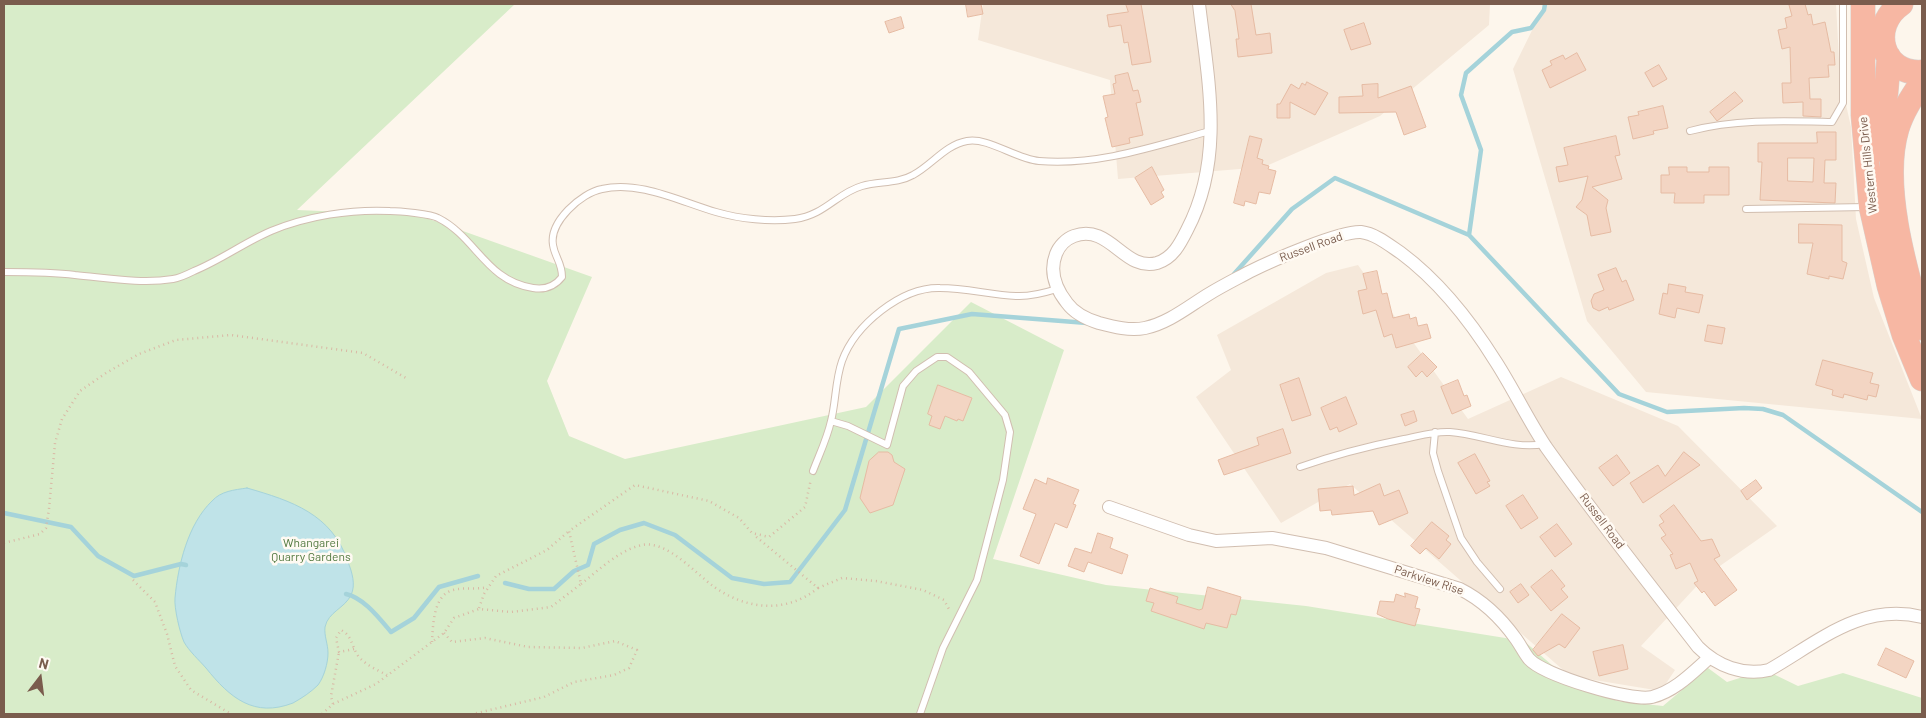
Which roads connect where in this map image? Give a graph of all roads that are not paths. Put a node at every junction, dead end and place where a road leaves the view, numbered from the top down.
1 (1199, 4) edge
2 (1843, 4) edge
3 (1863, 4) edge
4 (1901, 4) edge
5 (1882, 13) edge
6 (1889, 57) junction
7 (1922, 72) edge
8 (1922, 82) edge
9 (1211, 131) junction
10 (1690, 132) dead end
11 (1869, 184) junction
12 (1871, 207) junction
13 (1746, 209) dead end
14 (4, 272) edge
15 (1057, 289) junction
16 (1922, 328) edge
17 (1922, 379) edge
18 (831, 421) junction
19 (1435, 432) junction
20 (1544, 444) junction
21 (1300, 467) dead end
22 (812, 471) road end
23 (1109, 507) dead end
24 (1500, 589) dead end
25 (1922, 617) edge
26 (1709, 658) junction
27 (920, 714) edge

1 - 9 street
2 - 10 lane
3 - 11 highway, Western Hills Drive
4 - 5 highway
5 - 6 highway
6 - 7 highway
6 - 11 highway
8 - 16 highway, Western Hills Drive
9 - 14 lane
9 - 15 street
11 - 12 highway, Western Hills Drive
12 - 13 lane
12 - 17 highway, Western Hills Drive
15 - 18 lane
15 - 20 street, Russell Road
18 - 22 lane
18 - 27 lane
19 - 20 lane
19 - 21 lane
19 - 24 lane
20 - 26 street, Russell Road
23 - 26 street, Parkview Rise
25 - 26 street, Russell Road

